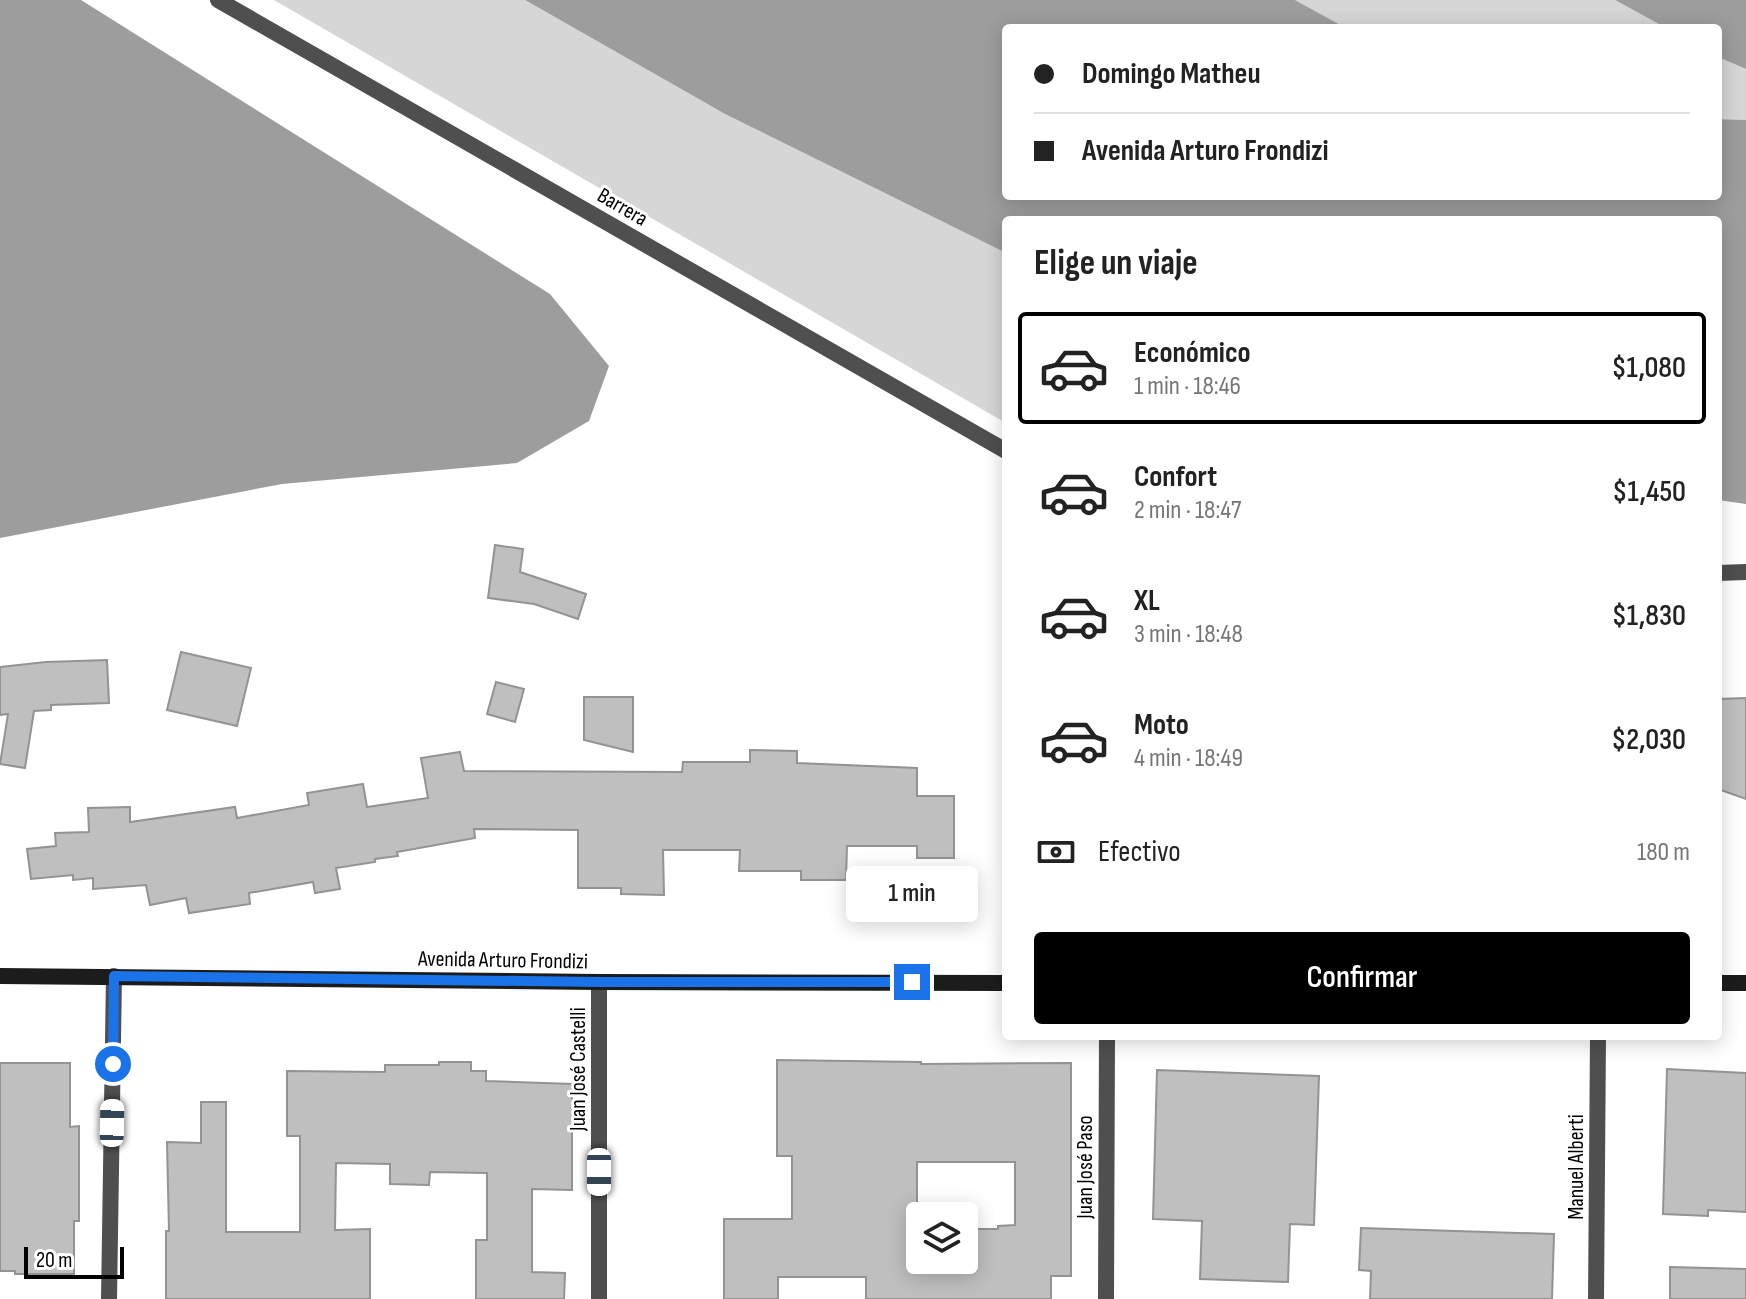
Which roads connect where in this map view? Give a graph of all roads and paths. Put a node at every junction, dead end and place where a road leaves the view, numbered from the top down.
1 (218, 0) edge
2 (1002, 449) edge
3 (1746, 572) edge
4 (1722, 573) edge
5 (0, 976) edge
6 (114, 976) junction
7 (599, 982) junction
8 (1002, 983) edge
9 (1722, 983) edge
10 (1746, 983) edge
11 (1107, 1040) edge
12 (1598, 1040) edge
13 (109, 1299) edge
14 (599, 1299) edge
15 (1106, 1299) edge
16 (1596, 1299) edge

1 - 2 street, Barrera
3 - 4 street
5 - 6 main road, Avenida Arturo Frondizi
6 - 7 main road, Avenida Arturo Frondizi
6 - 13 street
7 - 8 main road, Avenida Arturo Frondizi
7 - 14 street, Juan José Castelli
9 - 10 main road
11 - 15 street, Juan José Paso
12 - 16 street, Manuel Alberti

